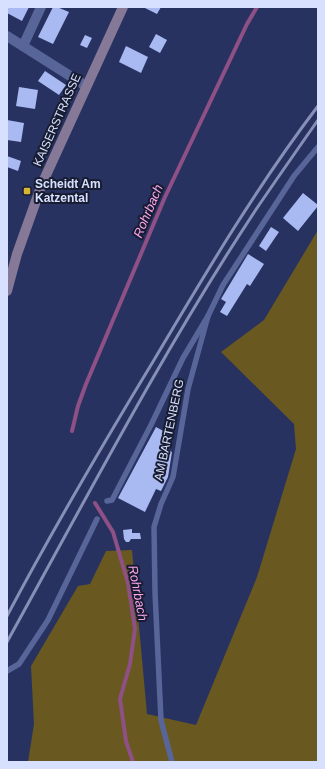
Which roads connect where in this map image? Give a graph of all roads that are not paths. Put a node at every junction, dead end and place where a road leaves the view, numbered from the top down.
1 (41, 7) edge
2 (123, 7) edge
3 (7, 36) edge
4 (23, 46) junction
5 (86, 86) junction
6 (318, 147) edge
7 (7, 291) edge
8 (208, 316) junction
9 (107, 501) dead end
10 (97, 519) dead end
11 (7, 671) edge
12 (172, 762) edge

1 - 4 street
2 - 5 main road, KAISERSTRASSE
3 - 4 street
4 - 5 street
5 - 7 main road, KAISERSTRASSE
6 - 8 lane, AM BARTENBERG
8 - 9 lane, AM BARTENBERG
8 - 12 lane, AM BARTENBERG
10 - 11 lane

